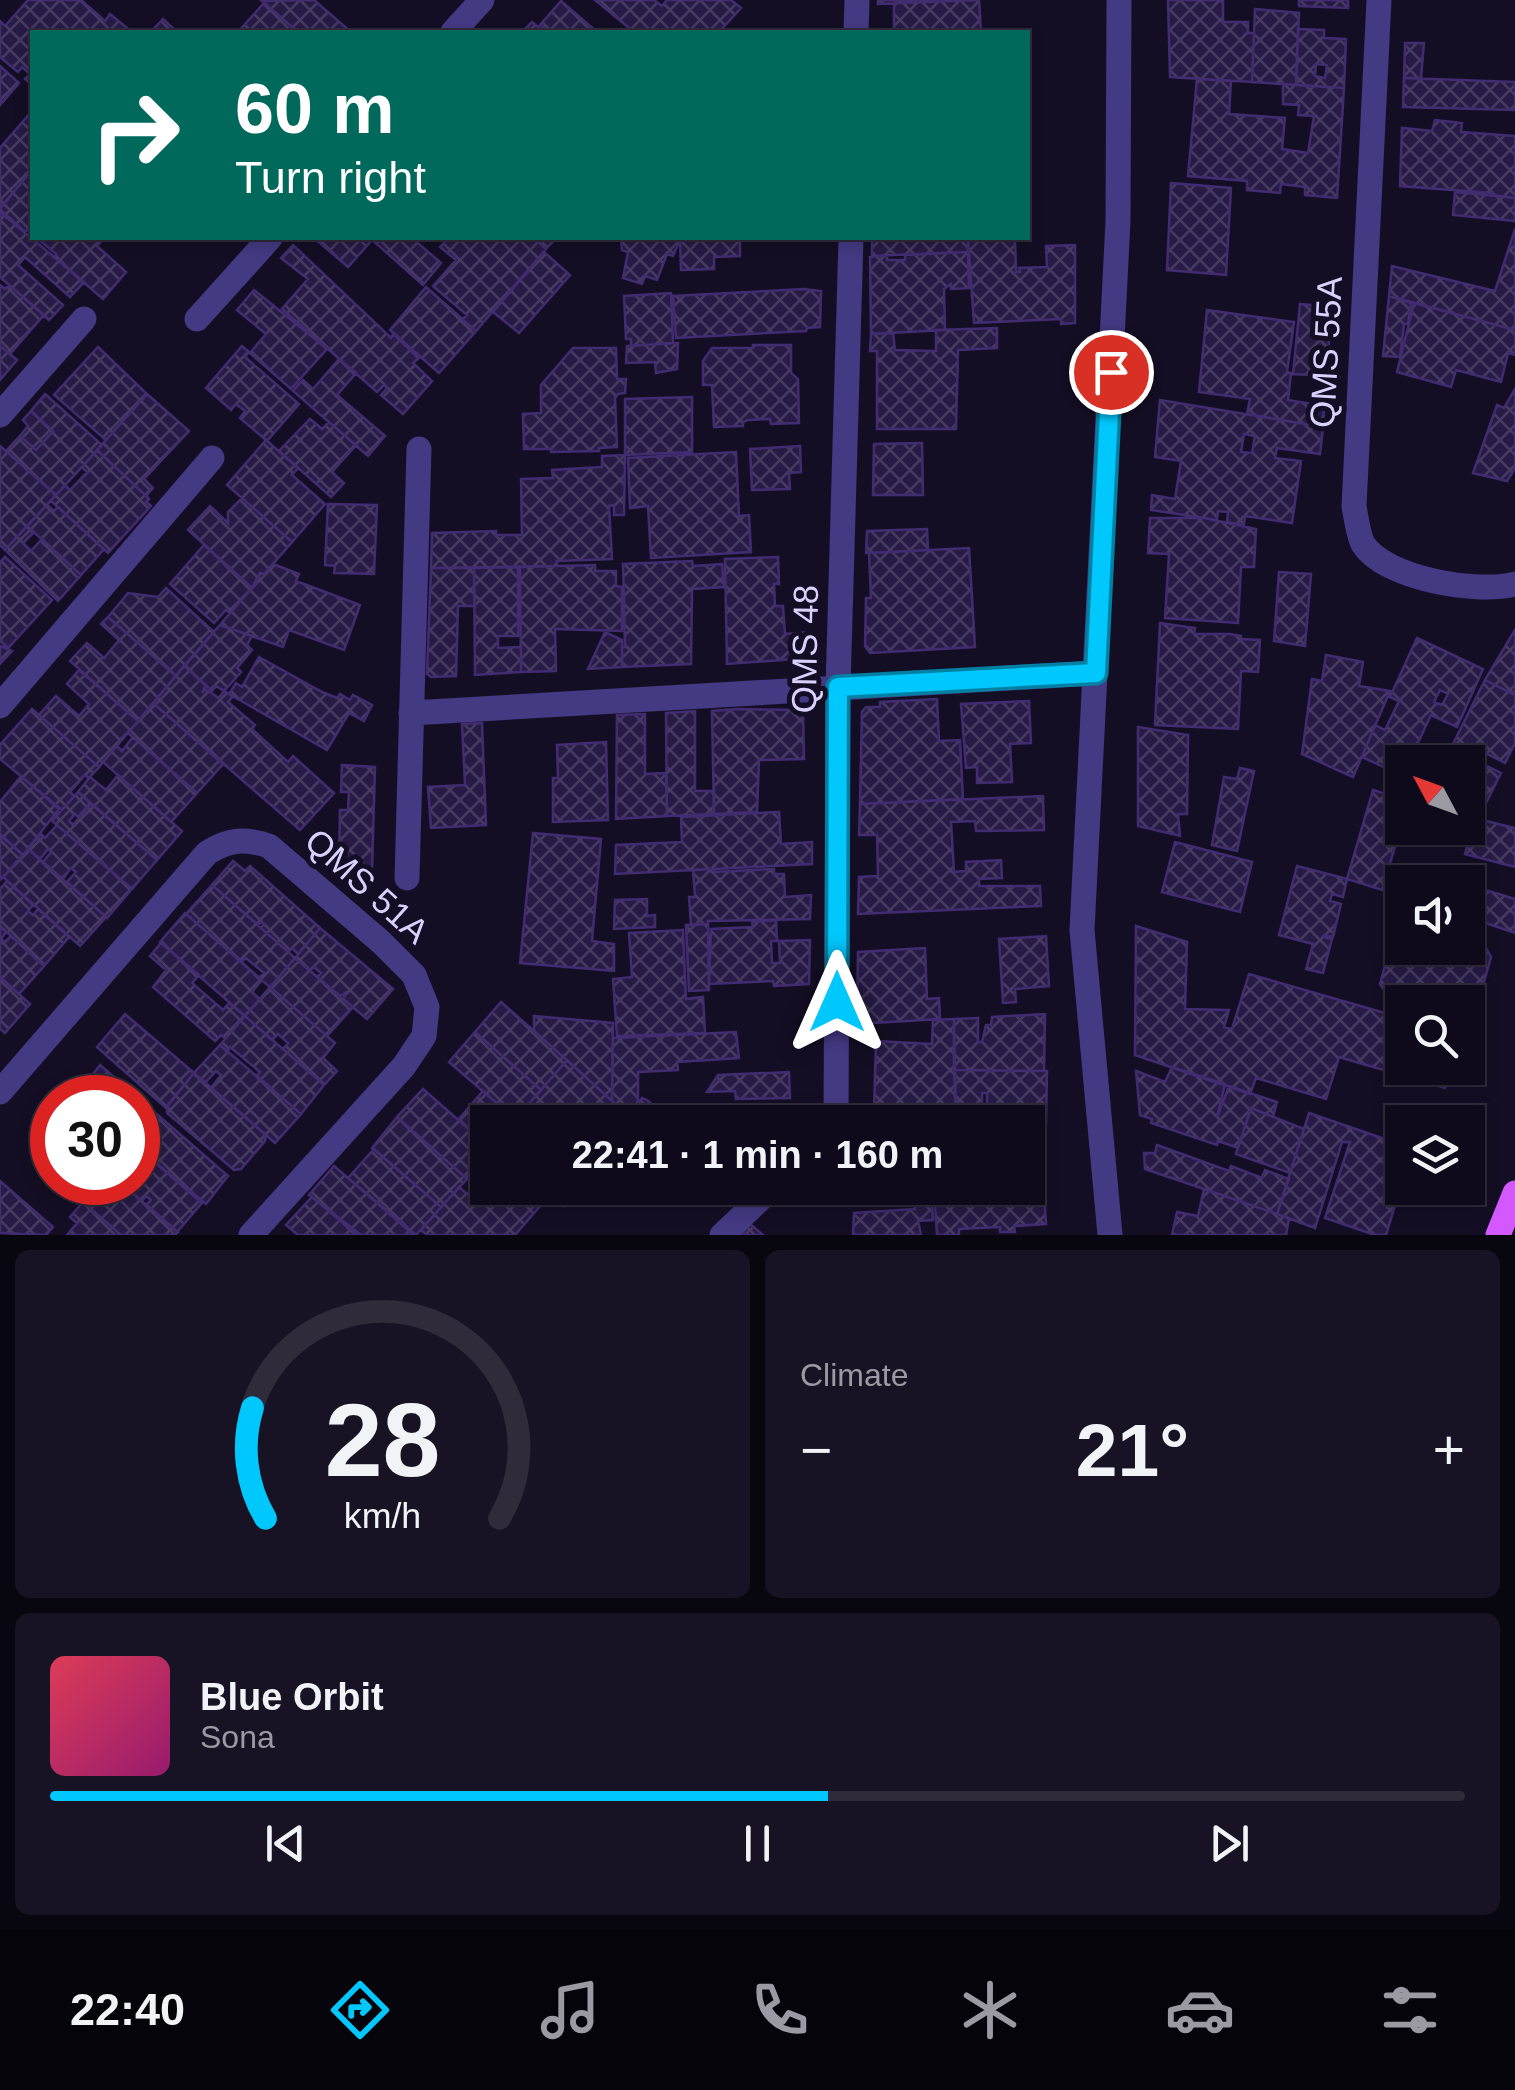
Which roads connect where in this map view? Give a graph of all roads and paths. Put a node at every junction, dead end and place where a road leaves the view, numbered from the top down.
1 (482, 0) edge
2 (857, 0) edge
3 (1119, 0) edge
4 (1379, 0) edge
5 (456, 30) edge
6 (856, 30) edge
7 (268, 240) edge
8 (851, 240) edge
9 (84, 319) dead end
10 (197, 319) dead end
11 (0, 416) edge
12 (419, 450) dead end
13 (212, 458) dead end
14 (1515, 584) edge
15 (1096, 673) junction
16 (838, 687) junction
17 (0, 706) edge
18 (411, 714) junction
19 (407, 878) dead end
20 (0, 1092) edge
21 (836, 1105) edge
22 (1515, 1193) edge
23 (753, 1205) edge
24 (251, 1235) edge
25 (722, 1235) edge
26 (1110, 1235) edge
27 (1498, 1235) edge

1 - 5 street
2 - 6 street
3 - 15 street
4 - 14 street, QMS 55A
7 - 10 street
8 - 16 street, QMS 48
9 - 11 street
12 - 18 street
13 - 17 street
15 - 16 street
15 - 26 street
16 - 18 street
16 - 21 street, QMS 48
18 - 19 street
20 - 24 street, QMS 51A
22 - 27 main road
23 - 25 street

